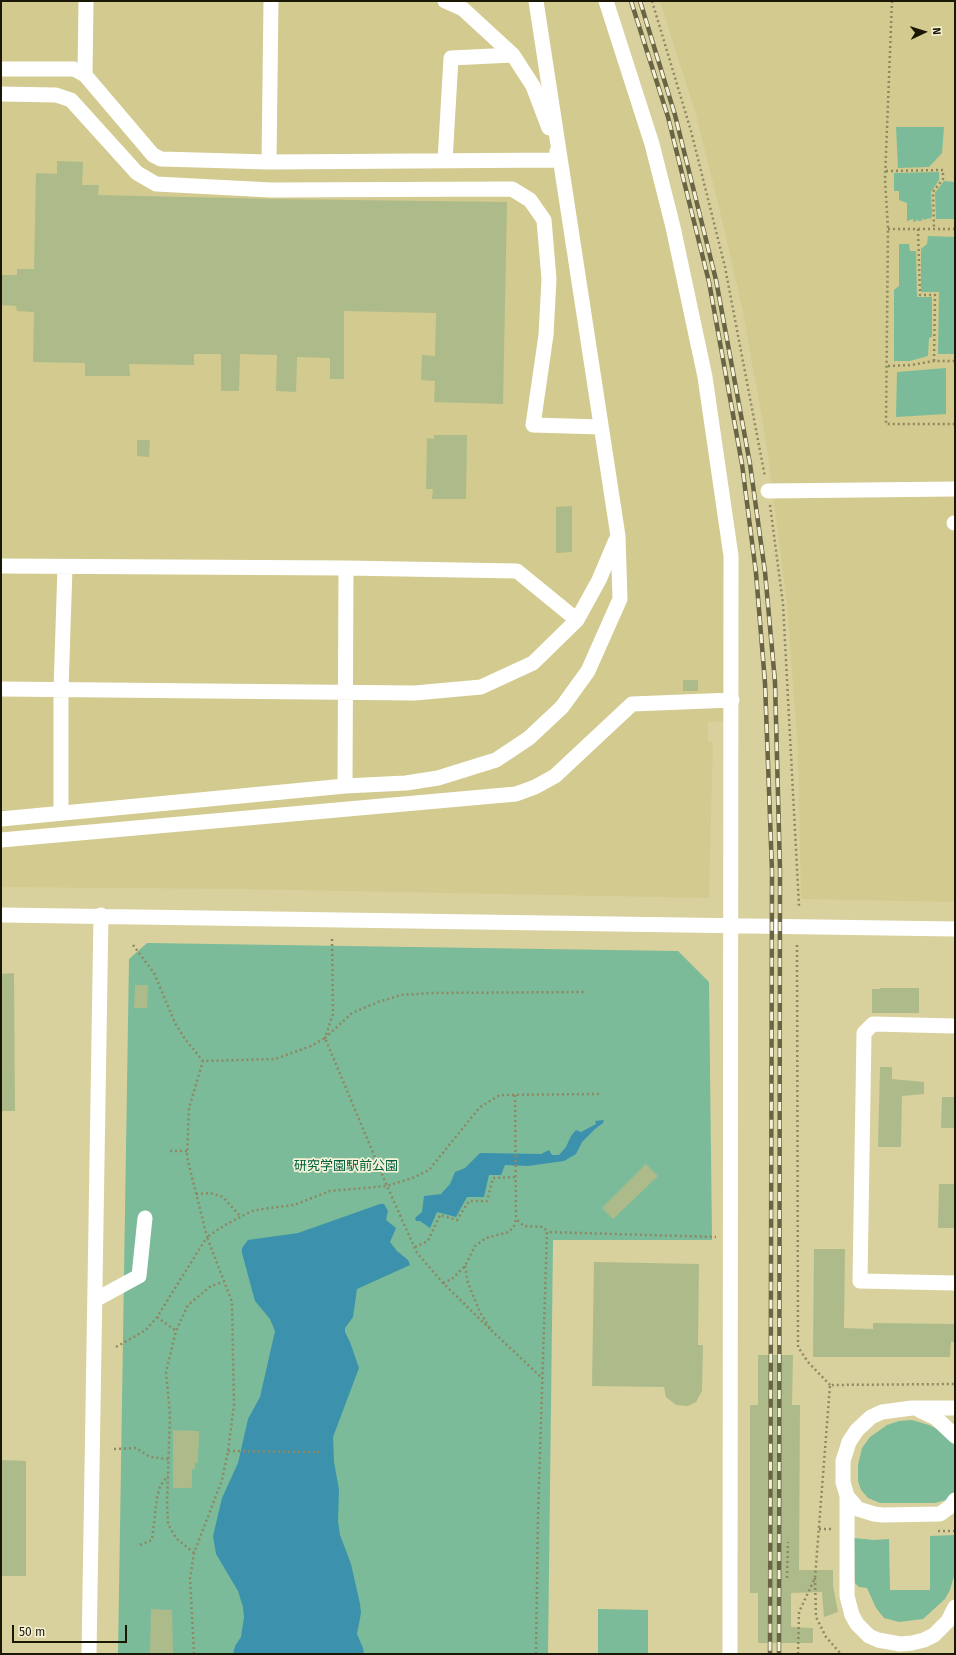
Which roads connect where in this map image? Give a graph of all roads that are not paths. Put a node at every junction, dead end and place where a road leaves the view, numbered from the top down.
1 (86, 1) edge
2 (271, 1) edge
3 (445, 1) edge
4 (536, 1) edge
5 (606, 1) edge
6 (513, 55) junction
7 (1, 69) edge
8 (85, 75) junction
9 (1, 94) edge
10 (560, 160) junction
11 (445, 161) junction
12 (269, 162) junction
13 (601, 427) junction
14 (955, 488) edge
15 (768, 492) road end
16 (618, 536) junction
17 (1, 566) edge
18 (65, 567) junction
19 (346, 568) junction
20 (577, 620) junction
21 (1, 689) edge
22 (61, 690) junction
23 (346, 692) junction
24 (732, 700) junction
25 (345, 786) junction
26 (61, 813) junction
27 (1, 819) edge
28 (1, 840) edge
29 (1, 914) edge
30 (101, 915) junction
31 (730, 926) junction
32 (955, 929) edge
33 (955, 1026) edge
34 (145, 1218) dead end
35 (955, 1283) edge
36 (95, 1300) junction
37 (912, 1408) junction
38 (955, 1408) edge
39 (955, 1436) edge
40 (847, 1496) junction
41 (955, 1500) edge
42 (955, 1607) edge
43 (90, 1654) edge
44 (730, 1654) edge

1 - 8 street
2 - 12 street
3 - 6 street
4 - 10 street
5 - 24 street
6 - 10 street
6 - 11 street
7 - 8 street
8 - 12 street
9 - 13 street
10 - 11 street
10 - 13 street
11 - 12 street
13 - 16 street
14 - 15 street
16 - 20 street
16 - 25 street
17 - 18 street
18 - 19 street
18 - 22 street
19 - 20 street
19 - 23 street
20 - 23 street
21 - 22 street
22 - 23 street
22 - 26 street
23 - 25 street
24 - 28 street
24 - 31 street
25 - 26 street
26 - 27 street
29 - 30 street
30 - 31 street
30 - 36 street
31 - 32 street
31 - 44 street
33 - 35 street
34 - 36 street
36 - 43 street
37 - 38 street
37 - 39 street
37 - 40 street
40 - 41 street
40 - 42 street

